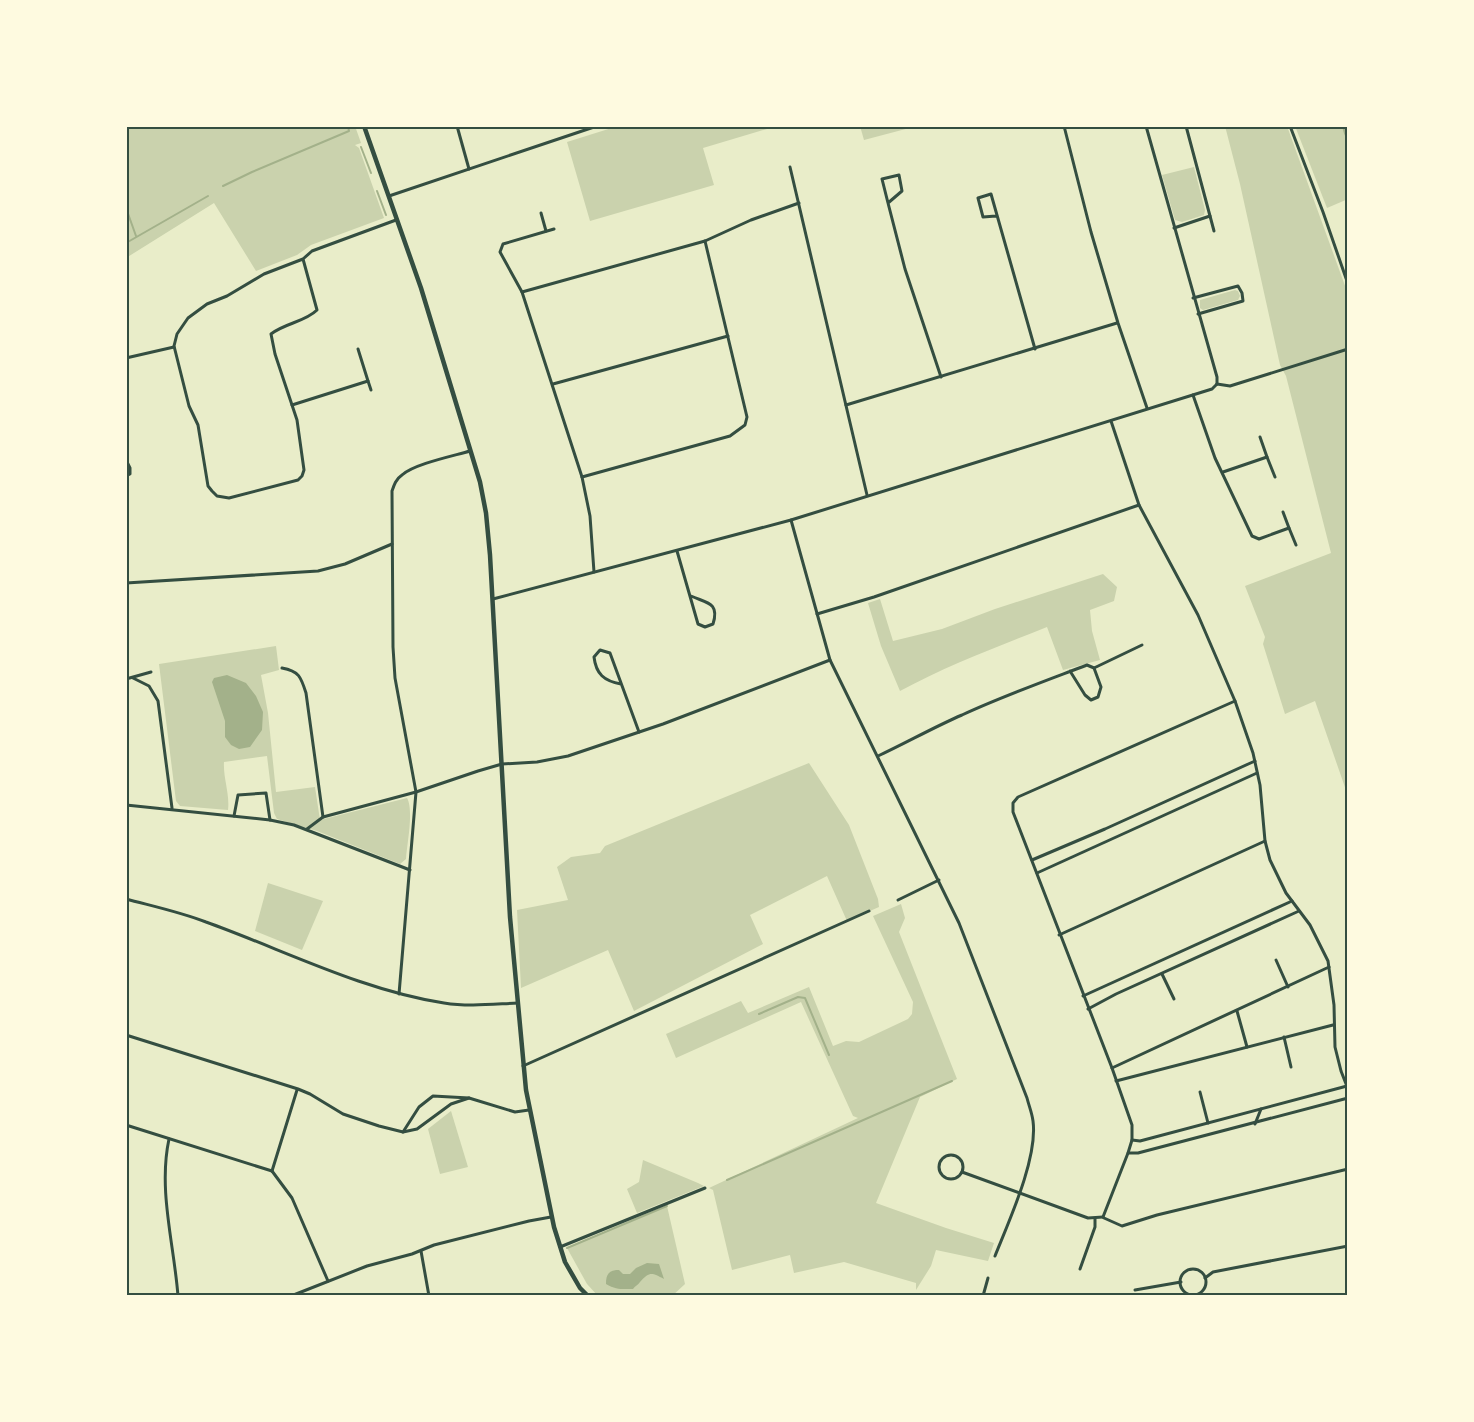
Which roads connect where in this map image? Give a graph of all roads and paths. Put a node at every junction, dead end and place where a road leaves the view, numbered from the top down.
1 (364, 126) edge
2 (458, 126) edge
3 (597, 126) edge
4 (1065, 126) edge
5 (1146, 126) edge
6 (1186, 126) edge
7 (1290, 126) edge
8 (790, 167) dead end
9 (469, 169) junction
10 (389, 196) junction
11 (888, 202) junction
12 (799, 204) junction
13 (541, 213) dead end
14 (996, 216) junction
15 (1210, 216) junction
16 (398, 219) junction
17 (1174, 228) junction
18 (554, 229) dead end
19 (546, 231) junction
20 (1214, 231) dead end
21 (705, 240) junction
22 (303, 259) junction
23 (1348, 284) edge
24 (522, 292) junction
25 (1193, 298) junction
26 (1198, 314) junction
27 (1118, 323) junction
28 (728, 336) junction
29 (174, 346) junction
30 (358, 349) dead end
31 (1035, 349) junction
32 (1348, 349) edge
33 (126, 358) edge
34 (941, 377) junction
35 (368, 381) junction
36 (553, 384) junction
37 (1217, 384) junction
38 (371, 390) dead end
39 (1193, 395) junction
40 (292, 405) junction
41 (846, 405) junction
42 (1147, 408) junction
43 (1111, 420) junction
44 (1260, 437) dead end
45 (470, 451) junction
46 (1267, 457) junction
47 (126, 460) edge
48 (1223, 472) junction
49 (126, 476) edge
50 (582, 477) junction
51 (1275, 477) dead end
52 (868, 496) junction
53 (1139, 505) junction
54 (1283, 512) dead end
55 (791, 520) junction
56 (1289, 528) junction
57 (392, 544) junction
58 (1296, 545) dead end
59 (677, 551) junction
60 (594, 572) junction
61 (126, 583) edge
62 (691, 596) junction
63 (491, 600) junction
64 (817, 614) junction
65 (1142, 645) dead end
66 (831, 660) junction
67 (282, 668) dead end
68 (1094, 668) junction
69 (1070, 671) junction
70 (151, 672) dead end
71 (126, 678) edge
72 (133, 678) junction
73 (621, 684) junction
74 (1235, 701) junction
75 (639, 732) junction
76 (878, 757) junction
77 (1255, 761) junction
78 (502, 764) junction
79 (1257, 773) junction
80 (416, 792) junction
81 (126, 805) edge
82 (172, 808) junction
83 (234, 816) junction
84 (323, 817) junction
85 (270, 820) junction
86 (307, 829) junction
87 (1265, 841) junction
88 (1031, 860) junction
89 (410, 870) junction
90 (1036, 873) junction
91 (939, 880) junction
92 (126, 899) edge
93 (898, 900) dead end
94 (1292, 901) junction
95 (869, 911) dead end
96 (1299, 911) junction
97 (1059, 935) junction
98 (1276, 960) dead end
99 (1329, 968) junction
100 (1162, 974) junction
101 (1288, 987) junction
102 (399, 994) junction
103 (1083, 996) junction
104 (1174, 999) dead end
105 (518, 1003) junction
106 (1088, 1009) junction
107 (1237, 1011) junction
108 (1334, 1024) junction
109 (126, 1035) edge
110 (1284, 1037) junction
111 (1247, 1047) junction
112 (522, 1066) junction
113 (1291, 1067) dead end
114 (1112, 1068) junction
115 (1116, 1080) junction
116 (1347, 1088) edge
117 (298, 1089) junction
118 (1200, 1092) dead end
119 (469, 1098) junction
120 (1348, 1098) edge
121 (1261, 1109) junction
122 (529, 1110) junction
123 (1208, 1123) junction
124 (1255, 1124) junction
125 (126, 1125) edge
126 (403, 1132) junction
127 (169, 1139) junction
128 (1132, 1140) junction
129 (1128, 1153) junction
130 (1348, 1169) edge
131 (272, 1171) junction
132 (962, 1172) junction
133 (705, 1188) dead end
134 (1019, 1193) junction
135 (551, 1217) junction
136 (1103, 1217) junction
137 (1095, 1219) junction
138 (1348, 1246) edge
139 (560, 1247) junction
140 (422, 1251) junction
141 (995, 1256) dead end
142 (1080, 1269) dead end
143 (988, 1278) dead end
144 (1205, 1278) junction
145 (328, 1281) junction
146 (1180, 1282) junction
147 (1135, 1290) dead end
148 (1201, 1295) edge
149 (178, 1296) edge
150 (291, 1296) edge
151 (429, 1296) edge
152 (588, 1296) edge
153 (983, 1296) edge

1 - 10 street
2 - 9 street
3 - 9 street
4 - 27 street
5 - 17 street
6 - 15 street
7 - 23 street
8 - 12 street
9 - 10 street
10 - 16 street
11 - 11 street
11 - 34 street
12 - 21 street
12 - 41 street
13 - 19 street
14 - 14 street
14 - 31 street
15 - 17 street
15 - 20 street
16 - 22 street
16 - 45 street
17 - 25 street
18 - 19 street
19 - 24 street
21 - 24 street
21 - 28 street
22 - 29 street
22 - 40 street
24 - 36 street
25 - 26 street
25 - 26 street
26 - 37 street
27 - 31 street
27 - 42 street
28 - 36 street
28 - 50 street
29 - 33 street
29 - 40 street
30 - 35 street
31 - 34 street
32 - 37 street
34 - 41 street
35 - 38 street
35 - 40 street
36 - 50 street
37 - 39 street
39 - 42 street
39 - 48 street
41 - 52 street
42 - 43 street
43 - 52 street
43 - 53 street
44 - 46 street
45 - 57 street
45 - 63 street
46 - 48 street
46 - 51 street
47 - 49 street
48 - 56 street
50 - 60 street
52 - 55 street
53 - 64 street
53 - 74 street
54 - 56 street
55 - 59 street
55 - 64 street
56 - 58 street
57 - 61 street
57 - 80 street
59 - 60 street
59 - 62 street
60 - 63 street
62 - 62 street
63 - 78 street
64 - 66 street
65 - 68 street
66 - 75 street
66 - 76 street
67 - 84 street
68 - 69 street
68 - 69 street
69 - 76 street
70 - 72 street
71 - 72 street
72 - 82 street
73 - 73 street
73 - 75 street
74 - 77 street
74 - 88 street
75 - 78 street
76 - 91 street
77 - 79 street
77 - 88 street
78 - 80 street
78 - 105 street
79 - 87 street
79 - 90 street
80 - 84 street
80 - 89 street
81 - 82 street
82 - 83 street
83 - 85 street
83 - 85 street
84 - 86 street
85 - 86 street
86 - 89 street
87 - 94 street
87 - 97 street
88 - 90 street
89 - 102 street
90 - 97 street
91 - 93 street
91 - 134 street
92 - 102 street
94 - 96 street
94 - 103 street
95 - 112 street
96 - 99 street
96 - 100 street
97 - 103 street
98 - 101 street
99 - 101 street
99 - 108 street
100 - 104 street
100 - 106 street
101 - 107 street
102 - 105 street
103 - 106 street
105 - 112 street
106 - 114 street
107 - 111 street
107 - 114 street
108 - 110 street
108 - 116 street
109 - 117 street
110 - 111 street
110 - 113 street
111 - 115 street
112 - 122 street
114 - 115 street
115 - 128 street
116 - 121 street
117 - 126 street
117 - 131 street
118 - 123 street
119 - 122 street
119 - 126 street
119 - 126 street
120 - 124 street
121 - 123 street
121 - 124 street
122 - 135 street
123 - 128 street
124 - 129 street
125 - 127 street
127 - 131 street
127 - 149 street
128 - 129 street
129 - 136 street
130 - 136 street
131 - 145 street
132 - 132 street
132 - 134 street
133 - 139 street
134 - 137 street
134 - 141 street
135 - 139 street
135 - 140 street
136 - 137 street
137 - 142 street
138 - 144 street
139 - 152 street
140 - 145 street
140 - 151 street
143 - 153 street
144 - 146 street
144 - 148 street
145 - 150 street
146 - 147 street
146 - 148 street

